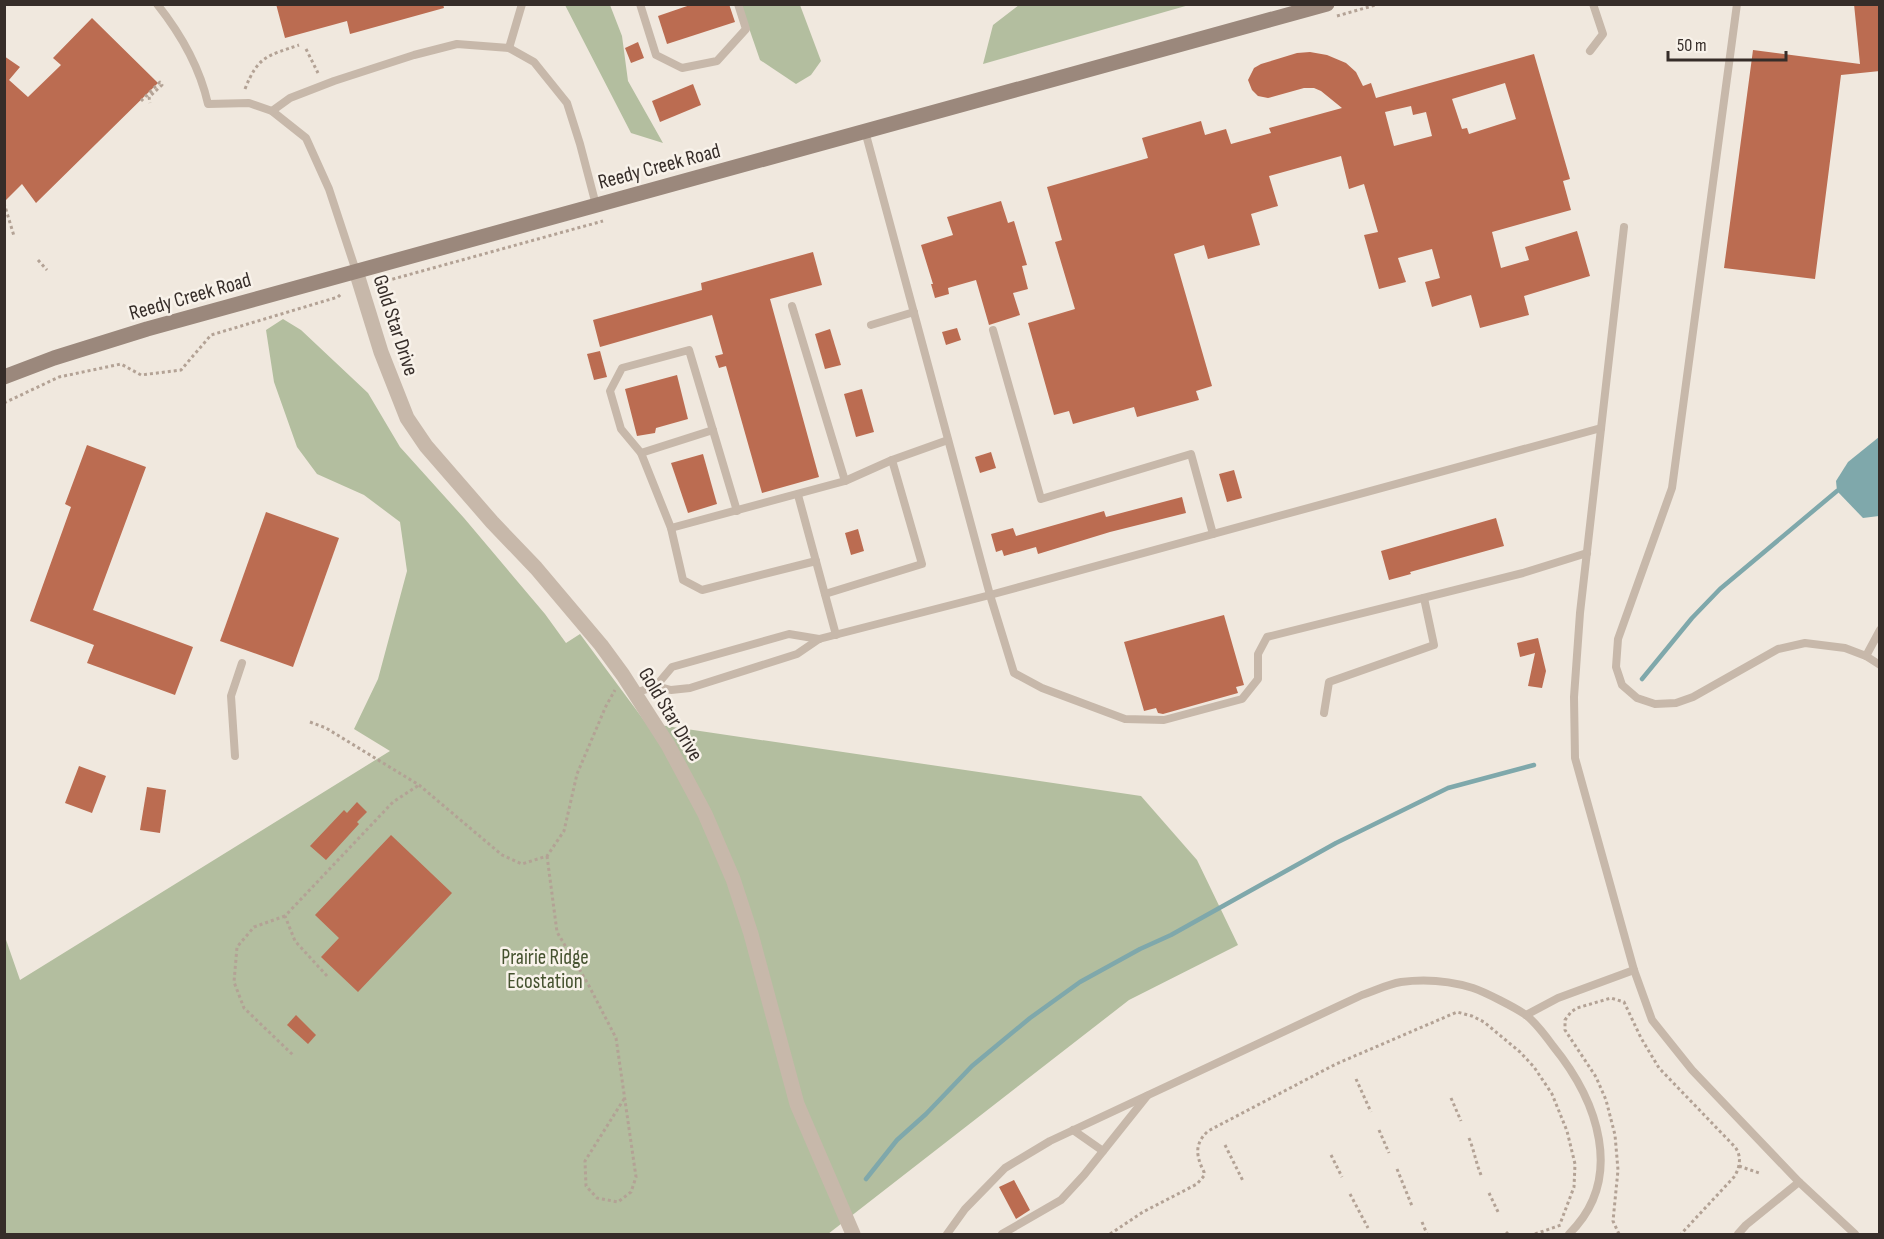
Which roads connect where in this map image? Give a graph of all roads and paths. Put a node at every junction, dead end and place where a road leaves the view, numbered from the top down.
1 (157, 4) edge
2 (522, 4) edge
3 (640, 4) edge
4 (738, 4) edge
5 (1379, 4) edge
6 (1593, 4) edge
7 (1737, 4) edge
8 (1330, 11) edge
9 (298, 45) dead end
10 (509, 48) junction
11 (306, 50) dead end
12 (1590, 51) dead end
13 (318, 73) dead end
14 (245, 89) dead end
15 (148, 104) joint
16 (272, 111) junction
17 (865, 131) junction
18 (4, 203) edge
19 (596, 205) junction
20 (1624, 226) dead end
21 (14, 236) dead end
22 (38, 260) dead end
23 (47, 270) dead end
24 (356, 271) junction
25 (341, 293) dead end
26 (792, 306) dead end
27 (914, 312) junction
28 (871, 325) dead end
29 (993, 330) dead end
30 (4, 377) edge
31 (4, 403) edge
32 (1601, 428) junction
33 (713, 430) junction
34 (948, 440) junction
35 (641, 453) junction
36 (892, 460) junction
37 (845, 481) junction
38 (798, 495) junction
39 (737, 511) junction
40 (671, 528) junction
41 (1213, 534) junction
42 (1587, 553) junction
43 (816, 561) junction
44 (825, 594) junction
45 (990, 595) junction
46 (1424, 598) junction
47 (1880, 630) edge
48 (836, 635) junction
49 (819, 639) junction
50 (1866, 656) junction
51 (242, 663) dead end
52 (1880, 665) edge
53 (623, 675) junction
54 (656, 686) junction
55 (635, 693) junction
56 (1324, 713) dead end
57 (310, 722) dead end
58 (235, 756) dead end
59 (419, 785) junction
60 (547, 856) junction
61 (285, 916) junction
62 (1634, 970) junction
63 (327, 976) dead end
64 (1613, 990) dead end
65 (1611, 998) junction
66 (1526, 1015) junction
67 (292, 1055) dead end
68 (1356, 1079) dead end
69 (1149, 1094) junction
70 (1451, 1098) dead end
71 (624, 1099) junction
72 (1371, 1112) dead end
73 (1461, 1121) dead end
74 (1073, 1130) junction
75 (1379, 1130) dead end
76 (1469, 1138) dead end
77 (1225, 1145) dead end
78 (1103, 1151) junction
79 (1389, 1153) dead end
80 (1331, 1155) dead end
81 (1739, 1166) junction
82 (1397, 1169) dead end
83 (1759, 1173) dead end
84 (1481, 1175) dead end
85 (1342, 1176) dead end
86 (1243, 1181) dead end
87 (1799, 1182) junction
88 (1489, 1193) dead end
89 (1350, 1194) dead end
90 (1412, 1206) dead end
91 (1499, 1214) dead end
92 (1422, 1222) dead end
93 (1560, 1224) junction
94 (1368, 1228) dead end
95 (1567, 1231) edge
96 (853, 1234) edge
97 (948, 1234) edge
98 (1002, 1234) edge
99 (1110, 1234) edge
100 (1427, 1234) edge
101 (1535, 1234) edge
102 (1618, 1234) edge
103 (1681, 1234) edge
104 (1738, 1234) edge
105 (1855, 1234) edge

1 - 16 lane
2 - 10 lane
3 - 4 lane
5 - 8 path
6 - 12 lane
7 - 50 lane
8 - 17 main road, Reedy Creek Road
9 - 14 path
10 - 16 lane
10 - 19 lane
11 - 13 path
15 - 15 path
16 - 24 lane
17 - 19 main road, Reedy Creek Road
17 - 27 lane
18 - 21 path
19 - 24 main road, Reedy Creek Road
20 - 32 lane
22 - 23 path
24 - 30 main road, Reedy Creek Road
24 - 53 street, Gold Star Drive
25 - 31 path
26 - 37 lane
27 - 28 lane
27 - 34 lane
29 - 41 lane
32 - 41 lane
32 - 42 lane
33 - 35 lane
33 - 35 lane
33 - 39 lane
34 - 36 lane
34 - 45 lane
35 - 40 lane
36 - 37 lane
36 - 44 lane
37 - 38 lane
38 - 39 lane
38 - 43 lane
39 - 40 lane
40 - 43 lane
41 - 45 lane
42 - 46 lane
42 - 62 lane
43 - 44 lane
44 - 48 lane
45 - 46 lane
45 - 48 lane
46 - 56 lane
47 - 50 lane
48 - 49 lane
49 - 54 lane
49 - 54 lane
50 - 52 lane
51 - 58 lane
53 - 55 street, Gold Star Drive
53 - 60 path
54 - 55 lane
55 - 96 street, Gold Star Drive
57 - 59 path
59 - 60 path
59 - 61 path
60 - 71 path
61 - 63 path
61 - 67 path
62 - 66 lane
62 - 87 lane
64 - 65 path
65 - 81 path
65 - 102 path
66 - 69 lane
66 - 95 lane
68 - 72 path
69 - 74 lane
69 - 78 lane
70 - 73 path
71 - 71 path
74 - 78 lane
74 - 97 lane
75 - 79 path
76 - 84 path
77 - 86 path
78 - 98 lane
80 - 85 path
81 - 83 path
81 - 103 path
82 - 90 path
87 - 104 lane
87 - 105 lane
88 - 91 path
89 - 94 path
92 - 100 path
93 - 95 path
93 - 99 path
93 - 101 path

